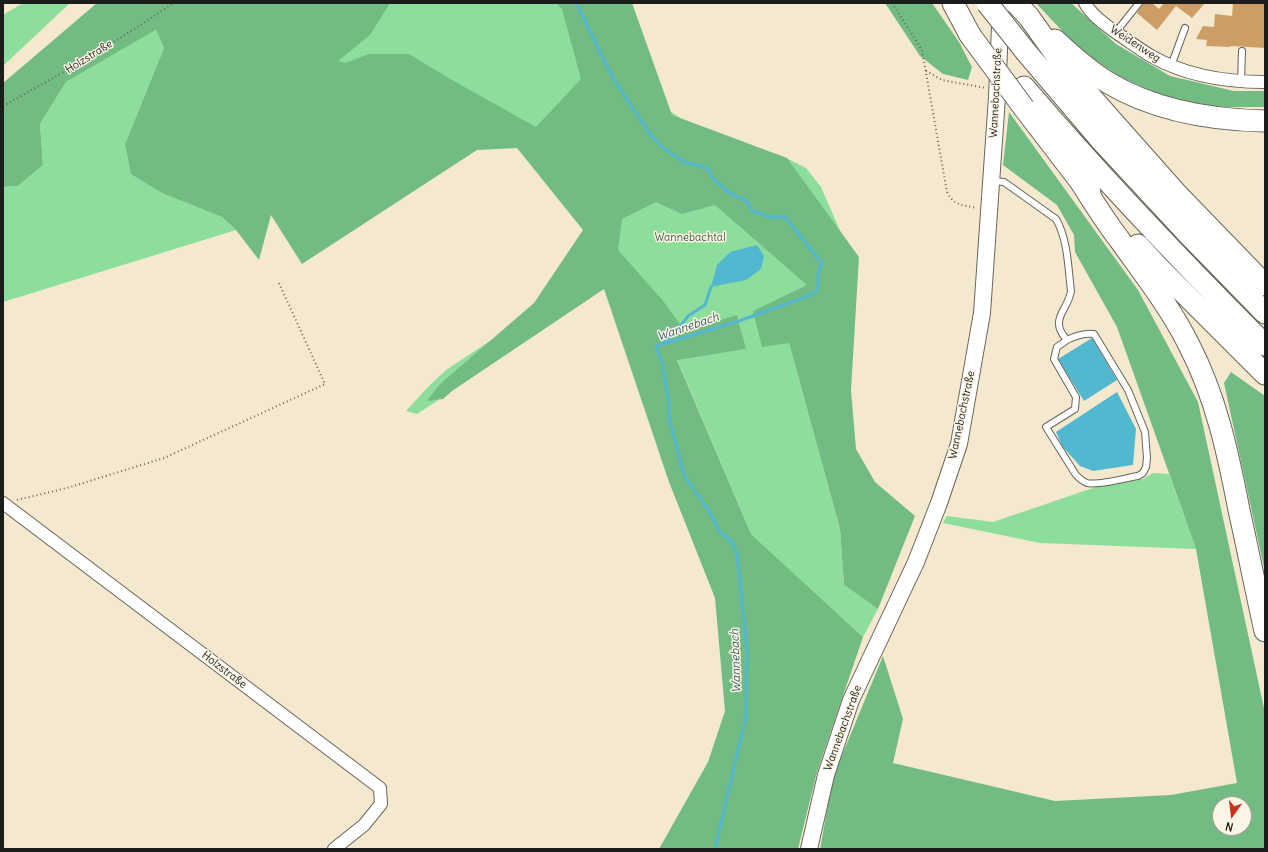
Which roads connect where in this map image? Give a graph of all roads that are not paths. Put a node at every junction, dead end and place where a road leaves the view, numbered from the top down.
1 (952, 3) edge
2 (957, 3) edge
3 (987, 3) edge
4 (1001, 3) edge
5 (1085, 3) edge
6 (1139, 3) edge
7 (1022, 10) edge
8 (971, 28) junction
9 (1185, 28) dead end
10 (1116, 32) junction
11 (1242, 52) dead end
12 (1171, 66) junction
13 (1241, 82) junction
14 (1265, 82) edge
15 (1265, 121) edge
16 (991, 181) junction
17 (1080, 181) junction
18 (1265, 285) edge
19 (1265, 313) edge
20 (1067, 340) junction
21 (1265, 345) edge
22 (1265, 374) edge
23 (3, 503) edge
24 (1265, 631) edge
25 (334, 849) edge
26 (809, 849) edge

1 - 8 highway
2 - 8 highway
3 - 19 highway, bridge
4 - 16 main road, Wannebachstraße
5 - 10 street, Weidenweg
6 - 10 lane
7 - 15 highway
7 - 18 highway
8 - 17 highway, bridge
8 - 21 highway
9 - 12 lane
10 - 12 street, Weidenweg
11 - 13 lane
12 - 13 street, Weidenweg
13 - 14 street, Weidenweg
16 - 20 lane
16 - 26 main road, Wannebachstraße
17 - 22 highway
17 - 24 highway
20 - 20 lane
23 - 25 street, Holzstraße

